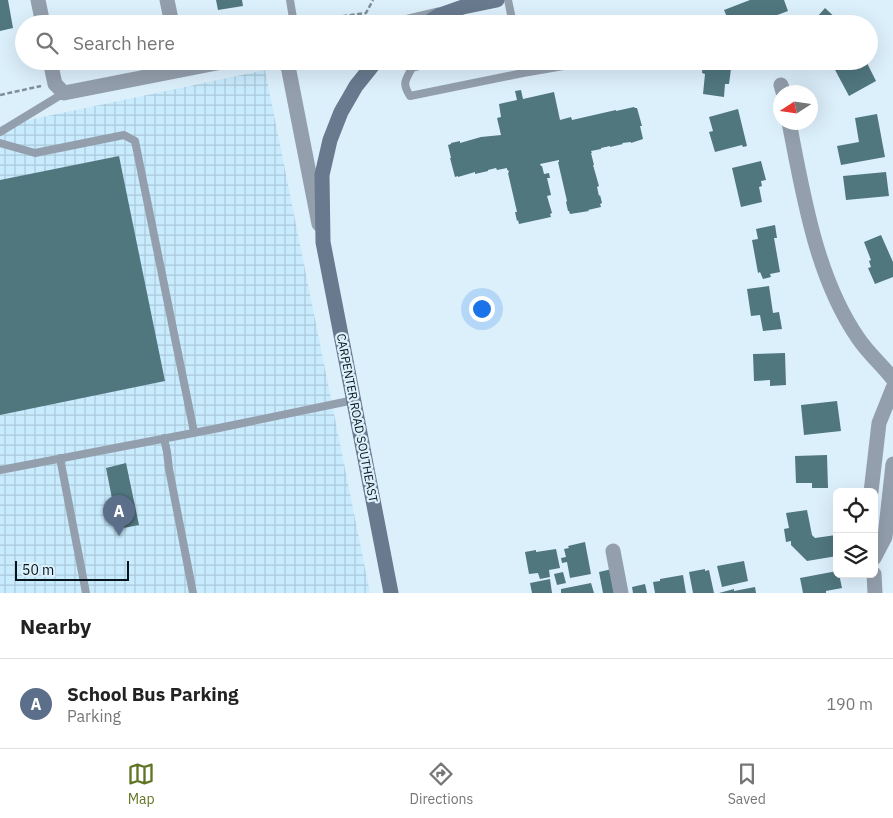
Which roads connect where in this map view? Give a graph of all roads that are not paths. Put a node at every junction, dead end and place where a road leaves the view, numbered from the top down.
1 (38, 0) edge
2 (167, 0) edge
3 (290, 0) edge
4 (498, 0) edge
5 (508, 0) edge
6 (461, 4) edge
7 (41, 15) edge
8 (170, 15) edge
9 (293, 15) edge
10 (440, 15) edge
11 (511, 15) edge
12 (53, 70) edge
13 (158, 70) edge
14 (289, 70) edge
15 (369, 70) edge
16 (411, 70) edge
17 (522, 70) edge
18 (538, 70) edge
19 (523, 73) junction
20 (59, 88) junction
21 (791, 130) edge
22 (0, 132) edge
23 (0, 143) edge
24 (323, 242) junction
25 (893, 378) edge
26 (893, 388) edge
27 (354, 400) junction
28 (194, 432) junction
29 (164, 438) junction
30 (60, 458) junction
31 (893, 464) edge
32 (0, 470) edge
33 (871, 488) edge
34 (878, 550) edge
35 (613, 551) dead end
36 (874, 578) edge
37 (86, 593) edge
38 (193, 593) edge
39 (392, 593) edge
40 (621, 593) edge
41 (875, 593) edge

1 - 7 street
2 - 8 street
3 - 9 lane
4 - 6 street
5 - 11 lane
6 - 10 street
12 - 20 street
13 - 20 street
14 - 24 street, CARPENTER ROAD SOUTHEAST
15 - 24 street, CARPENTER ROAD SOUTHEAST
16 - 19 lane
17 - 19 lane
18 - 19 lane
20 - 22 lane
21 - 25 street
23 - 28 lane
24 - 27 street, CARPENTER ROAD SOUTHEAST
26 - 33 street
27 - 28 lane
27 - 39 street, CARPENTER ROAD SOUTHEAST
28 - 29 lane
29 - 30 lane
29 - 38 lane
30 - 32 lane
30 - 37 lane
31 - 34 street
35 - 40 street
36 - 41 street

